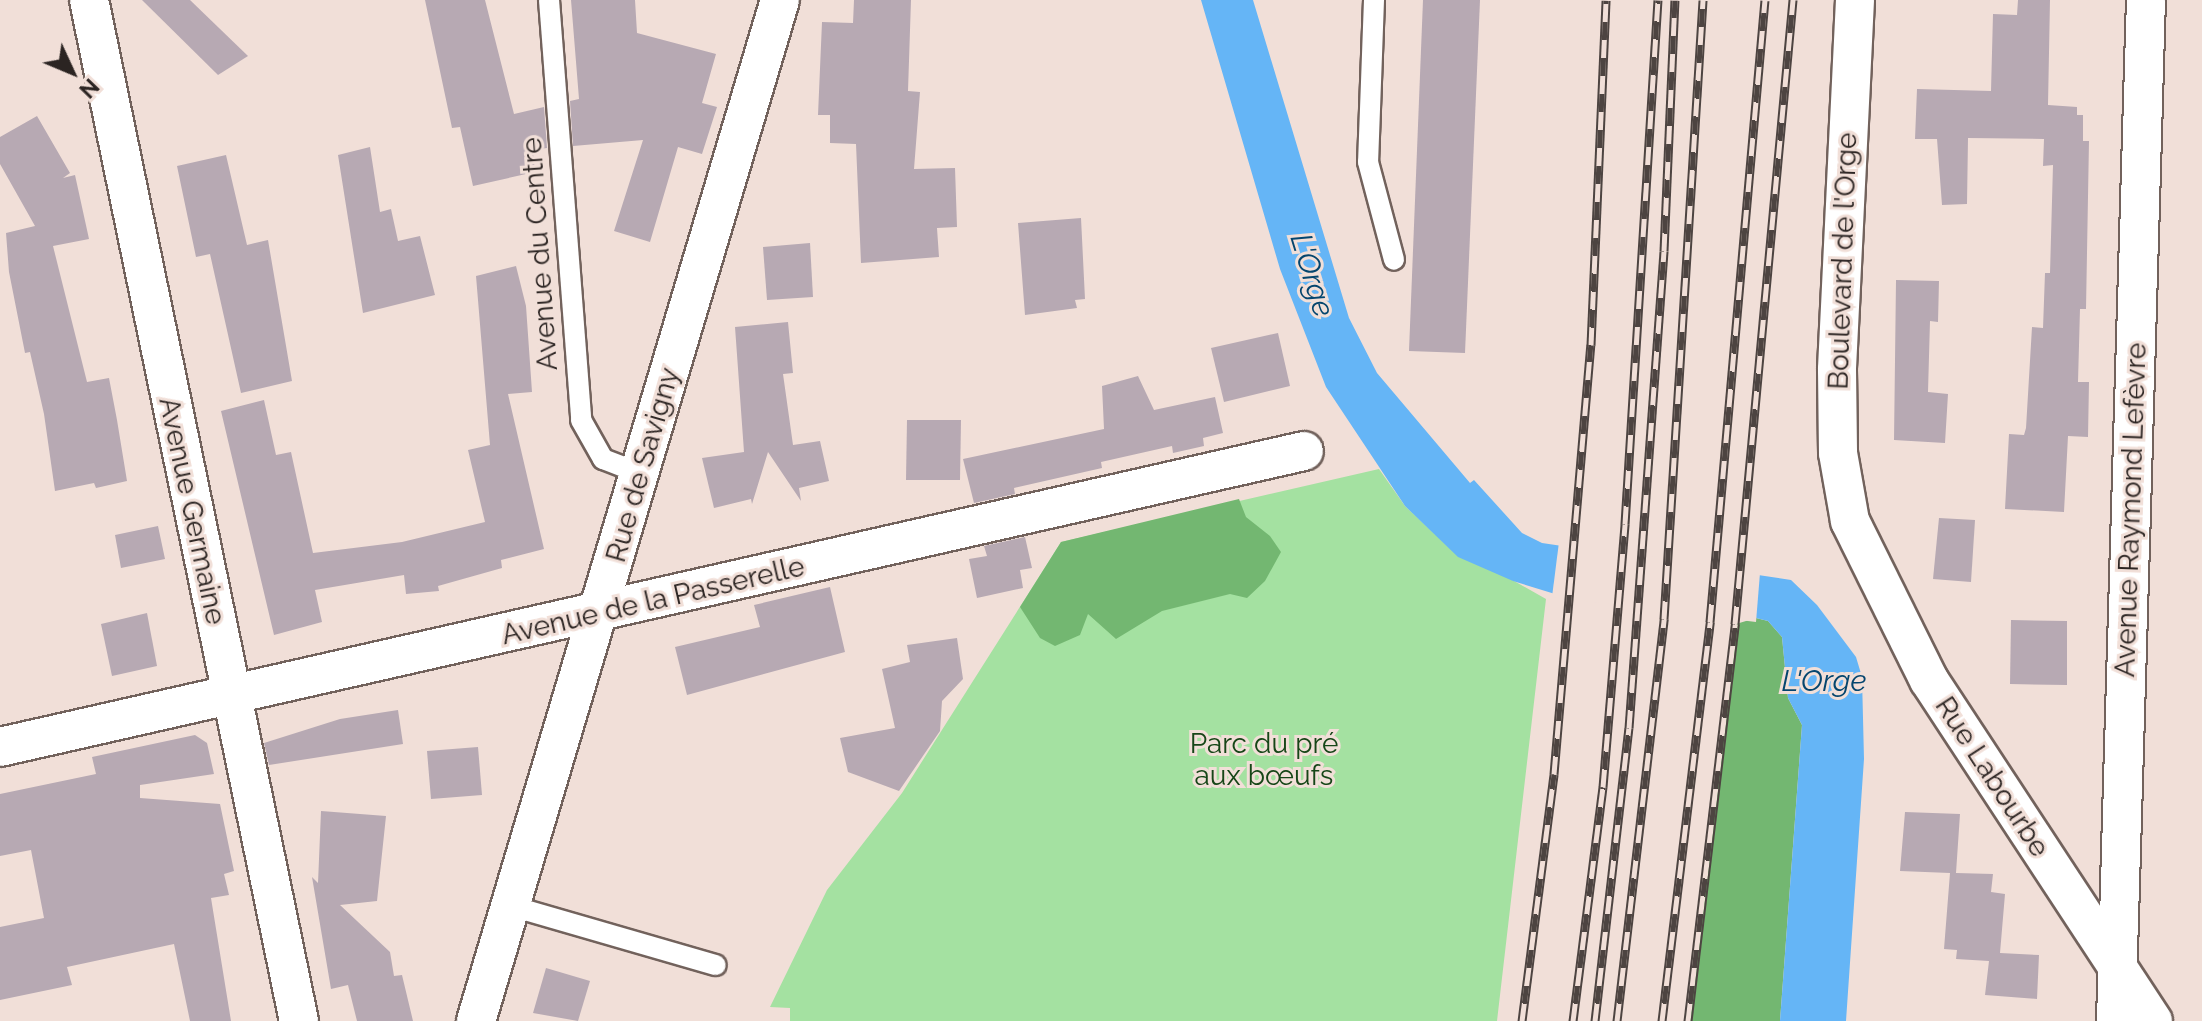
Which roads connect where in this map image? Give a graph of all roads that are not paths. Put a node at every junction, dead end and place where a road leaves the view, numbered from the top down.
1 (89, 0) edge
2 (549, 0) edge
3 (780, 0) edge
4 (1374, 0) edge
5 (1855, 0) edge
6 (2146, 0) edge
7 (1394, 260) dead end
8 (1304, 451) dead end
9 (640, 473) junction
10 (1850, 521) joint
11 (601, 613) junction
12 (230, 696) junction
13 (0, 747) edge
14 (511, 906) junction
15 (716, 965) dead end
16 (2117, 967) junction
17 (299, 1021) edge
18 (476, 1021) edge
19 (2116, 1021) edge
20 (2153, 1021) edge

1 - 12 street, Avenue Germaine
2 - 9 lane, Avenue du Centre
3 - 9 street, Rue de Savigny
4 - 7 lane
5 - 10 street, Boulevard de l'Orge
6 - 16 street, Avenue Raymond Lefèvre
8 - 11 street, Avenue de la Passerelle
9 - 11 street, Rue de Savigny
10 - 16 street, Rue Labourbe
11 - 12 street, Avenue de la Passerelle
11 - 14 street, Rue de Savigny
12 - 13 street, Avenue de la Passerelle
12 - 17 street, Avenue Germaine
14 - 15 lane
14 - 18 street, Rue de Savigny
16 - 19 street, Avenue Raymond Lefèvre
16 - 20 street, Rue Labourbe

